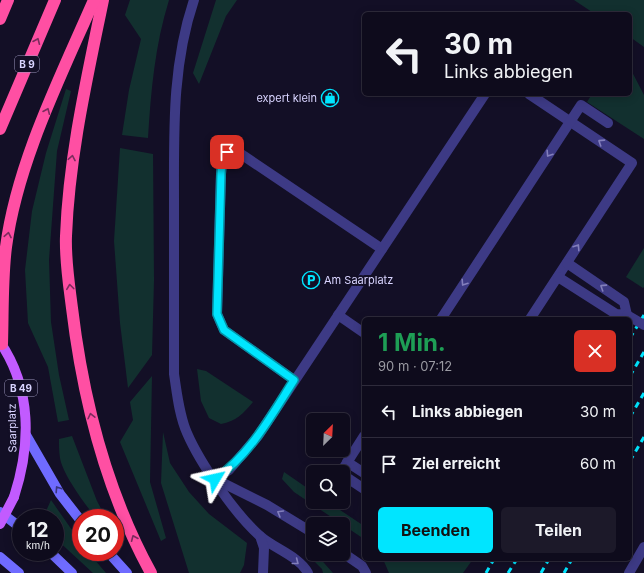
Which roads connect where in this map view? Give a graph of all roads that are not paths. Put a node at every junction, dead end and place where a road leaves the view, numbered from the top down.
1 (8, 0) edge
2 (55, 0) edge
3 (94, 0) edge
4 (103, 0) edge
5 (194, 0) edge
6 (0, 19) edge
7 (484, 96) edge
8 (532, 96) edge
9 (570, 122) junction
10 (608, 123) dead end
11 (0, 129) edge
12 (382, 249) junction
13 (566, 264) junction
14 (558, 277) junction
15 (338, 315) junction
16 (627, 315) junction
17 (442, 317) edge
18 (531, 317) edge
19 (630, 317) edge
20 (632, 318) edge
21 (644, 325) edge
22 (362, 332) edge
23 (1, 343) edge
24 (294, 380) junction
25 (26, 435) junction
26 (362, 439) edge
27 (347, 462) junction
28 (345, 465) edge
29 (362, 472) edge
30 (215, 479) junction
31 (350, 480) edge
32 (362, 488) edge
33 (72, 509) edge
34 (0, 512) edge
35 (12, 521) edge
36 (0, 524) edge
37 (306, 529) edge
38 (260, 536) junction
39 (644, 547) edge
40 (350, 557) edge
41 (0, 558) edge
42 (59, 561) edge
43 (116, 561) edge
44 (19, 573) edge
45 (72, 573) edge
46 (127, 573) edge
47 (151, 573) edge
48 (263, 573) edge
49 (308, 573) edge
50 (366, 573) edge
51 (629, 573) edge

1 - 6 highway
11 -> 2 highway, B 9
23 -> 3 highway
47 -> 4 highway
5 - 30 street
7 - 12 street
8 - 9 street
9 - 10 street
13 -> 9 street
9 -> 17 street
12 - 15 street
12 - 24 street
13 - 14 street
16 -> 13 street
14 - 16 street
14 - 18 street
15 - 22 street
15 - 24 street
16 - 19 street, bridge
20 - 21 street, bridge
23 - 25 main road, Saarplatz / B 49
24 - 30 street
33 -> 25 street
25 - 36 main road, Saarplatz / B 49, bridge
26 - 27 street
27 - 28 street
27 - 29 street
37 -> 30 street
30 - 38 street
31 - 32 street
34 - 35 street
38 - 48 street
38 -> 49 street
39 - 51 street
40 - 50 street
41 - 44 street
42 - 45 street
43 - 46 street

